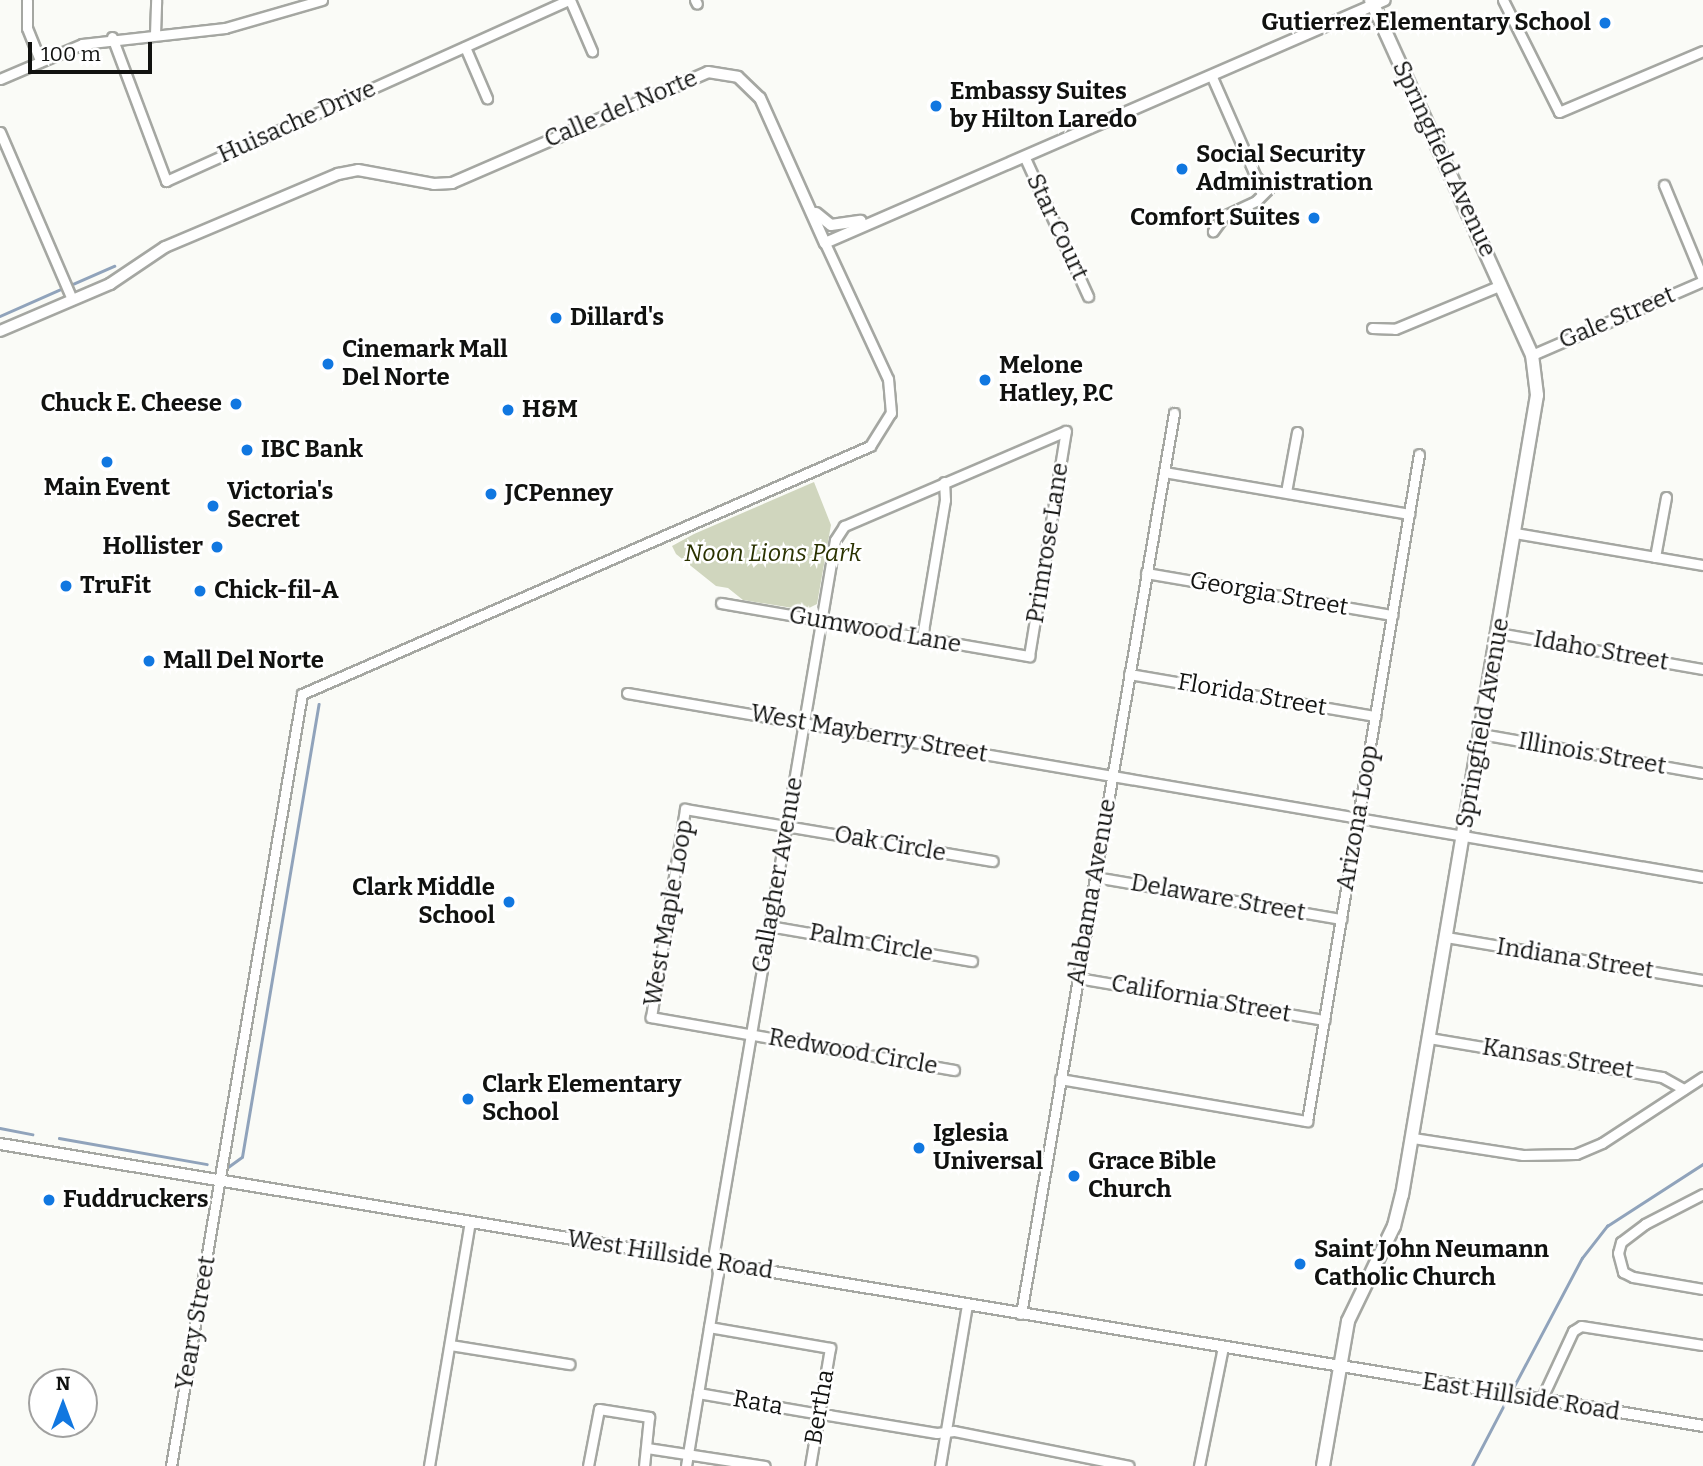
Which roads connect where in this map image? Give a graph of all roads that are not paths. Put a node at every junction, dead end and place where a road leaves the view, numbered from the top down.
1 (27, 0) edge
2 (156, 0) edge
3 (322, 0) edge
4 (569, 0) edge
5 (1503, 0) edge
6 (1376, 2) edge
7 (155, 34) junction
8 (112, 37) junction
9 (465, 47) junction
10 (592, 51) dead end
11 (1703, 51) edge
12 (40, 61) junction
13 (1212, 77) junction
14 (0, 79) edge
15 (487, 98) dead end
16 (0, 132) edge
17 (1025, 158) junction
18 (1664, 185) dead end
19 (809, 206) junction
20 (891, 215) junction
21 (1213, 230) dead end
22 (825, 243) junction
23 (1703, 280) edge
24 (1501, 285) junction
25 (1088, 296) dead end
26 (72, 299) junction
27 (1372, 328) dead end
28 (0, 331) edge
29 (1532, 355) junction
30 (1174, 413) dead end
31 (1066, 430) joint
32 (1297, 432) dead end
33 (1419, 454) dead end
34 (1164, 471) junction
35 (944, 482) junction
36 (1286, 492) junction
37 (1666, 497) dead end
38 (1409, 514) junction
39 (1515, 533) junction
40 (1655, 556) junction
41 (1703, 565) edge
42 (1146, 573) junction
43 (722, 603) dead end
44 (1392, 615) junction
45 (821, 620) junction
46 (1498, 633) junction
47 (922, 637) junction
48 (1029, 656) joint
49 (1703, 669) edge
50 (1129, 674) junction
51 (627, 693) dead end
52 (1375, 716) junction
53 (804, 723) junction
54 (1481, 734) junction
55 (1703, 773) edge
56 (1112, 775) junction
57 (1358, 817) junction
58 (786, 826) junction
59 (1464, 835) junction
60 (993, 861) dead end
61 (1095, 877) junction
62 (1703, 877) edge
63 (1341, 919) junction
64 (769, 926) junction
65 (1447, 937) junction
66 (972, 961) dead end
67 (1078, 978) junction
68 (1703, 980) edge
69 (1324, 1020) junction
70 (751, 1034) junction
71 (1429, 1038) junction
72 (954, 1070) dead end
73 (1703, 1077) edge
74 (1060, 1079) junction
75 (1684, 1088) junction
76 (1413, 1138) junction
77 (0, 1144) edge
78 (220, 1181) junction
79 (1703, 1194) edge
80 (470, 1222) junction
81 (716, 1262) junction
82 (1703, 1289) edge
83 (967, 1304) junction
84 (1021, 1314) junction
85 (709, 1327) junction
86 (450, 1345) junction
87 (1703, 1345) edge
88 (1223, 1347) junction
89 (569, 1364) dead end
90 (1339, 1366) junction
91 (698, 1393) junction
92 (1541, 1400) junction
93 (823, 1414) junction
94 (1703, 1426) edge
95 (946, 1433) junction
96 (647, 1448) junction
97 (688, 1453) junction
98 (171, 1466) edge
99 (429, 1466) edge
100 (588, 1466) edge
101 (644, 1466) edge
102 (686, 1466) edge
103 (765, 1466) edge
104 (810, 1466) edge
105 (940, 1466) edge
106 (1129, 1466) edge
107 (1199, 1466) edge
108 (1323, 1466) edge

1 - 12 street
2 - 7 street
3 - 7 street
4 - 9 street, Huisache Drive
4 - 10 street
5 - 11 street
6 - 13 street
6 - 24 main road, Springfield Avenue
7 - 8 street
8 - 9 street, Huisache Drive
8 - 12 street
9 - 15 street
12 - 14 street
13 - 17 street
13 - 21 street
16 - 26 street
17 - 20 street
17 - 25 street, Star Court
18 - 23 street
19 - 20 street
19 - 22 street, Calle del Norte
19 - 26 street, Calle del Norte
20 - 22 street
22 - 78 street, Yeary Street
23 - 29 street, Gale Street
24 - 27 street
24 - 29 main road, Springfield Avenue
26 - 28 street, Calle del Norte
29 - 39 main road, Springfield Avenue
30 - 34 street, Alabama Avenue
31 - 35 street, Gallagher Avenue
31 - 48 street, Primrose Lane
32 - 36 street
33 - 38 street, Arizona Loop
34 - 36 street
34 - 42 street, Alabama Avenue
35 - 45 street, Gallagher Avenue
35 - 47 street
36 - 38 street
37 - 40 street
38 - 44 street, Arizona Loop
39 - 40 street
39 - 46 main road, Springfield Avenue
40 - 41 street
42 - 44 street, Georgia Street
42 - 50 street, Alabama Avenue
43 - 45 street, Gumwood Lane
44 - 52 street, Arizona Loop
45 - 47 street, Gumwood Lane
45 - 53 street, Gallagher Avenue
46 - 49 street, Idaho Street
46 - 54 main road, Springfield Avenue
47 - 48 street, Gumwood Lane
50 - 52 street, Florida Street
50 - 56 street, Alabama Avenue
51 - 53 street, West Mayberry Street
52 - 57 street, Arizona Loop
53 - 56 street, West Mayberry Street
53 - 58 street, Gallagher Avenue
54 - 55 street, Illinois Street
54 - 59 main road, Springfield Avenue
56 - 57 street, West Mayberry Street
56 - 61 street, Alabama Avenue
57 - 59 street, West Mayberry Street
57 - 63 street, Arizona Loop
58 - 60 street, Oak Circle
58 - 64 street, Gallagher Avenue
58 - 70 street, West Maple Loop
59 - 62 street, West Mayberry Street
59 - 65 main road, Springfield Avenue
61 - 63 street, Delaware Street
61 - 67 street, Alabama Avenue
63 - 69 street, Arizona Loop
64 - 66 street, Palm Circle
64 - 70 street, Gallagher Avenue
65 - 68 street, Indiana Street
65 - 71 main road, Springfield Avenue
67 - 69 street, California Street
67 - 74 street, Alabama Avenue
69 - 74 street, Arizona Loop
70 - 72 street, Redwood Circle
70 - 81 street, Gallagher Avenue
71 - 75 street, Kansas Street
71 - 76 main road, Springfield Avenue
73 - 75 street
74 - 84 street, Alabama Avenue
75 - 76 street
76 - 90 main road, Springfield Avenue
77 - 78 street, West Hillside Road
78 - 80 street, West Hillside Road
78 - 98 street, Yeary Street
79 - 82 street
80 - 81 street, West Hillside Road
80 - 86 street
81 - 83 street, West Hillside Road
81 - 85 street, Gallagher Avenue
83 - 84 street, West Hillside Road
83 - 95 street
84 - 88 street, West Hillside Road
85 - 91 street, Gallagher Avenue
85 - 93 street, Bertha
86 - 89 street
86 - 99 street
87 - 92 street
88 - 90 street, West Hillside Road
88 - 107 street
90 - 92 street, East Hillside Road
90 - 108 main road, Springfield Avenue
91 - 93 street, Rata
91 - 97 street, Gallagher Avenue
92 - 94 street, East Hillside Road
93 - 95 street, Rata
93 - 104 street, Bertha
95 - 105 street
95 - 106 street, Rata
96 - 97 street
96 - 100 street
96 - 101 street
97 - 102 street, Gallagher Avenue
97 - 103 street

